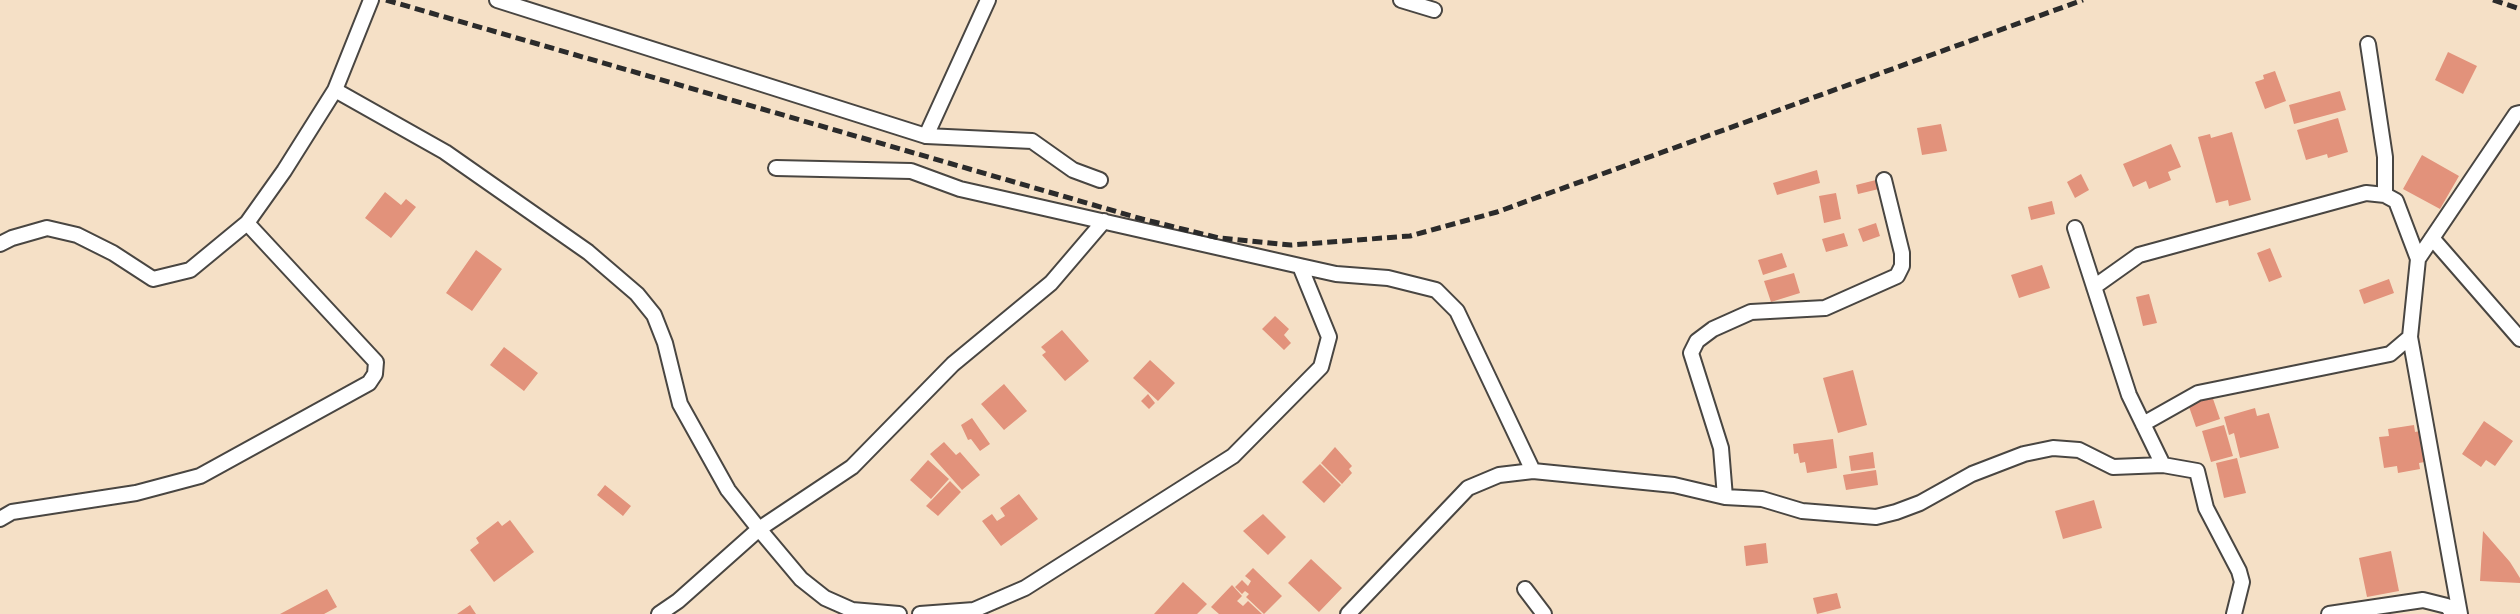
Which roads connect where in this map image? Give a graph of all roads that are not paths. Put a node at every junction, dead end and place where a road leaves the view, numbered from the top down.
1 (371, 0) edge
2 (497, 0) edge
3 (988, 0) edge
4 (1401, 0) edge
5 (1434, 10) dead end
6 (2368, 44) dead end
7 (335, 90) junction
8 (2520, 113) edge
9 (926, 136) junction
10 (776, 168) dead end
11 (1100, 180) dead end
12 (1884, 180) dead end
13 (2385, 195) junction
14 (1104, 221) junction
15 (247, 223) junction
16 (2075, 228) dead end
17 (2432, 238) junction
18 (0, 244) edge
19 (2418, 259) junction
20 (1300, 266) junction
21 (2094, 287) junction
22 (2410, 337) junction
23 (2520, 339) edge
24 (2143, 424) junction
25 (2163, 465) junction
26 (1533, 471) junction
27 (1725, 497) junction
28 (0, 519) edge
29 (759, 529) junction
30 (1525, 589) dead end
31 (977, 612) edge
32 (659, 614) edge
33 (899, 614) edge
34 (920, 614) edge
35 (1348, 614) edge
36 (1544, 614) edge
37 (2234, 614) edge
38 (2329, 614) edge
39 (2453, 614) edge
40 (2460, 614) edge

1 - 7 street
2 - 9 street
3 - 9 street
4 - 5 street
6 - 13 street
7 - 15 street
7 - 29 street
8 - 17 street
9 - 11 street
10 - 14 street
12 - 27 street
13 - 19 street
13 - 21 street
14 - 20 street
14 - 29 street
15 - 18 street
15 - 28 street
16 - 21 street
17 - 19 street
17 - 23 street
19 - 22 street
20 - 26 street
20 - 31 street
21 - 24 street
22 - 24 street
22 - 40 street
24 - 25 street
25 - 27 street
25 - 37 street
26 - 27 street
26 - 35 street
29 - 32 street
29 - 33 street
30 - 36 street
31 - 34 street
38 - 39 street

